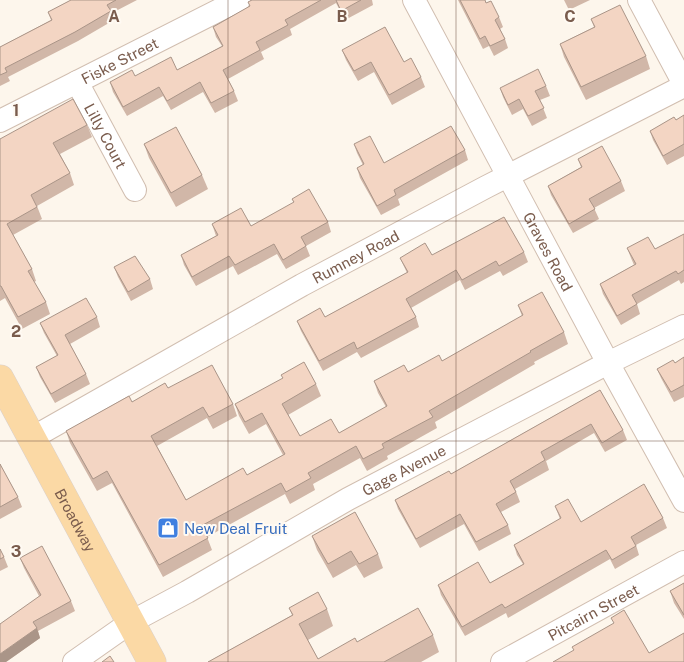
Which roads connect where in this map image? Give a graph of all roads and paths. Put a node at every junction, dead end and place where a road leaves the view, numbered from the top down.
1 (239, 0) edge
2 (414, 0) edge
3 (639, 0) edge
4 (77, 82) junction
5 (684, 85) edge
6 (0, 121) edge
7 (508, 176) junction
8 (135, 190) dead end
9 (684, 326) edge
10 (608, 364) junction
11 (0, 378) edge
12 (32, 438) junction
13 (684, 501) edge
14 (684, 562) edge
15 (131, 622) junction
16 (74, 662) edge
17 (152, 662) edge
18 (502, 662) edge

1 - 4 street, Fiske Street
2 - 7 street, Graves Road
3 - 5 street
4 - 6 street, Fiske Street
4 - 8 street, Lilly Court
5 - 7 street, Rumney Road
7 - 10 street, Graves Road
7 - 12 street, Rumney Road
9 - 10 street, Gage Avenue
10 - 13 street, Graves Road
10 - 15 street, Gage Avenue
11 - 12 main road, Broadway
12 - 15 main road, Broadway
14 - 18 street, Pitcairn Street
15 - 16 street, Gage Avenue
15 - 17 main road, Broadway

